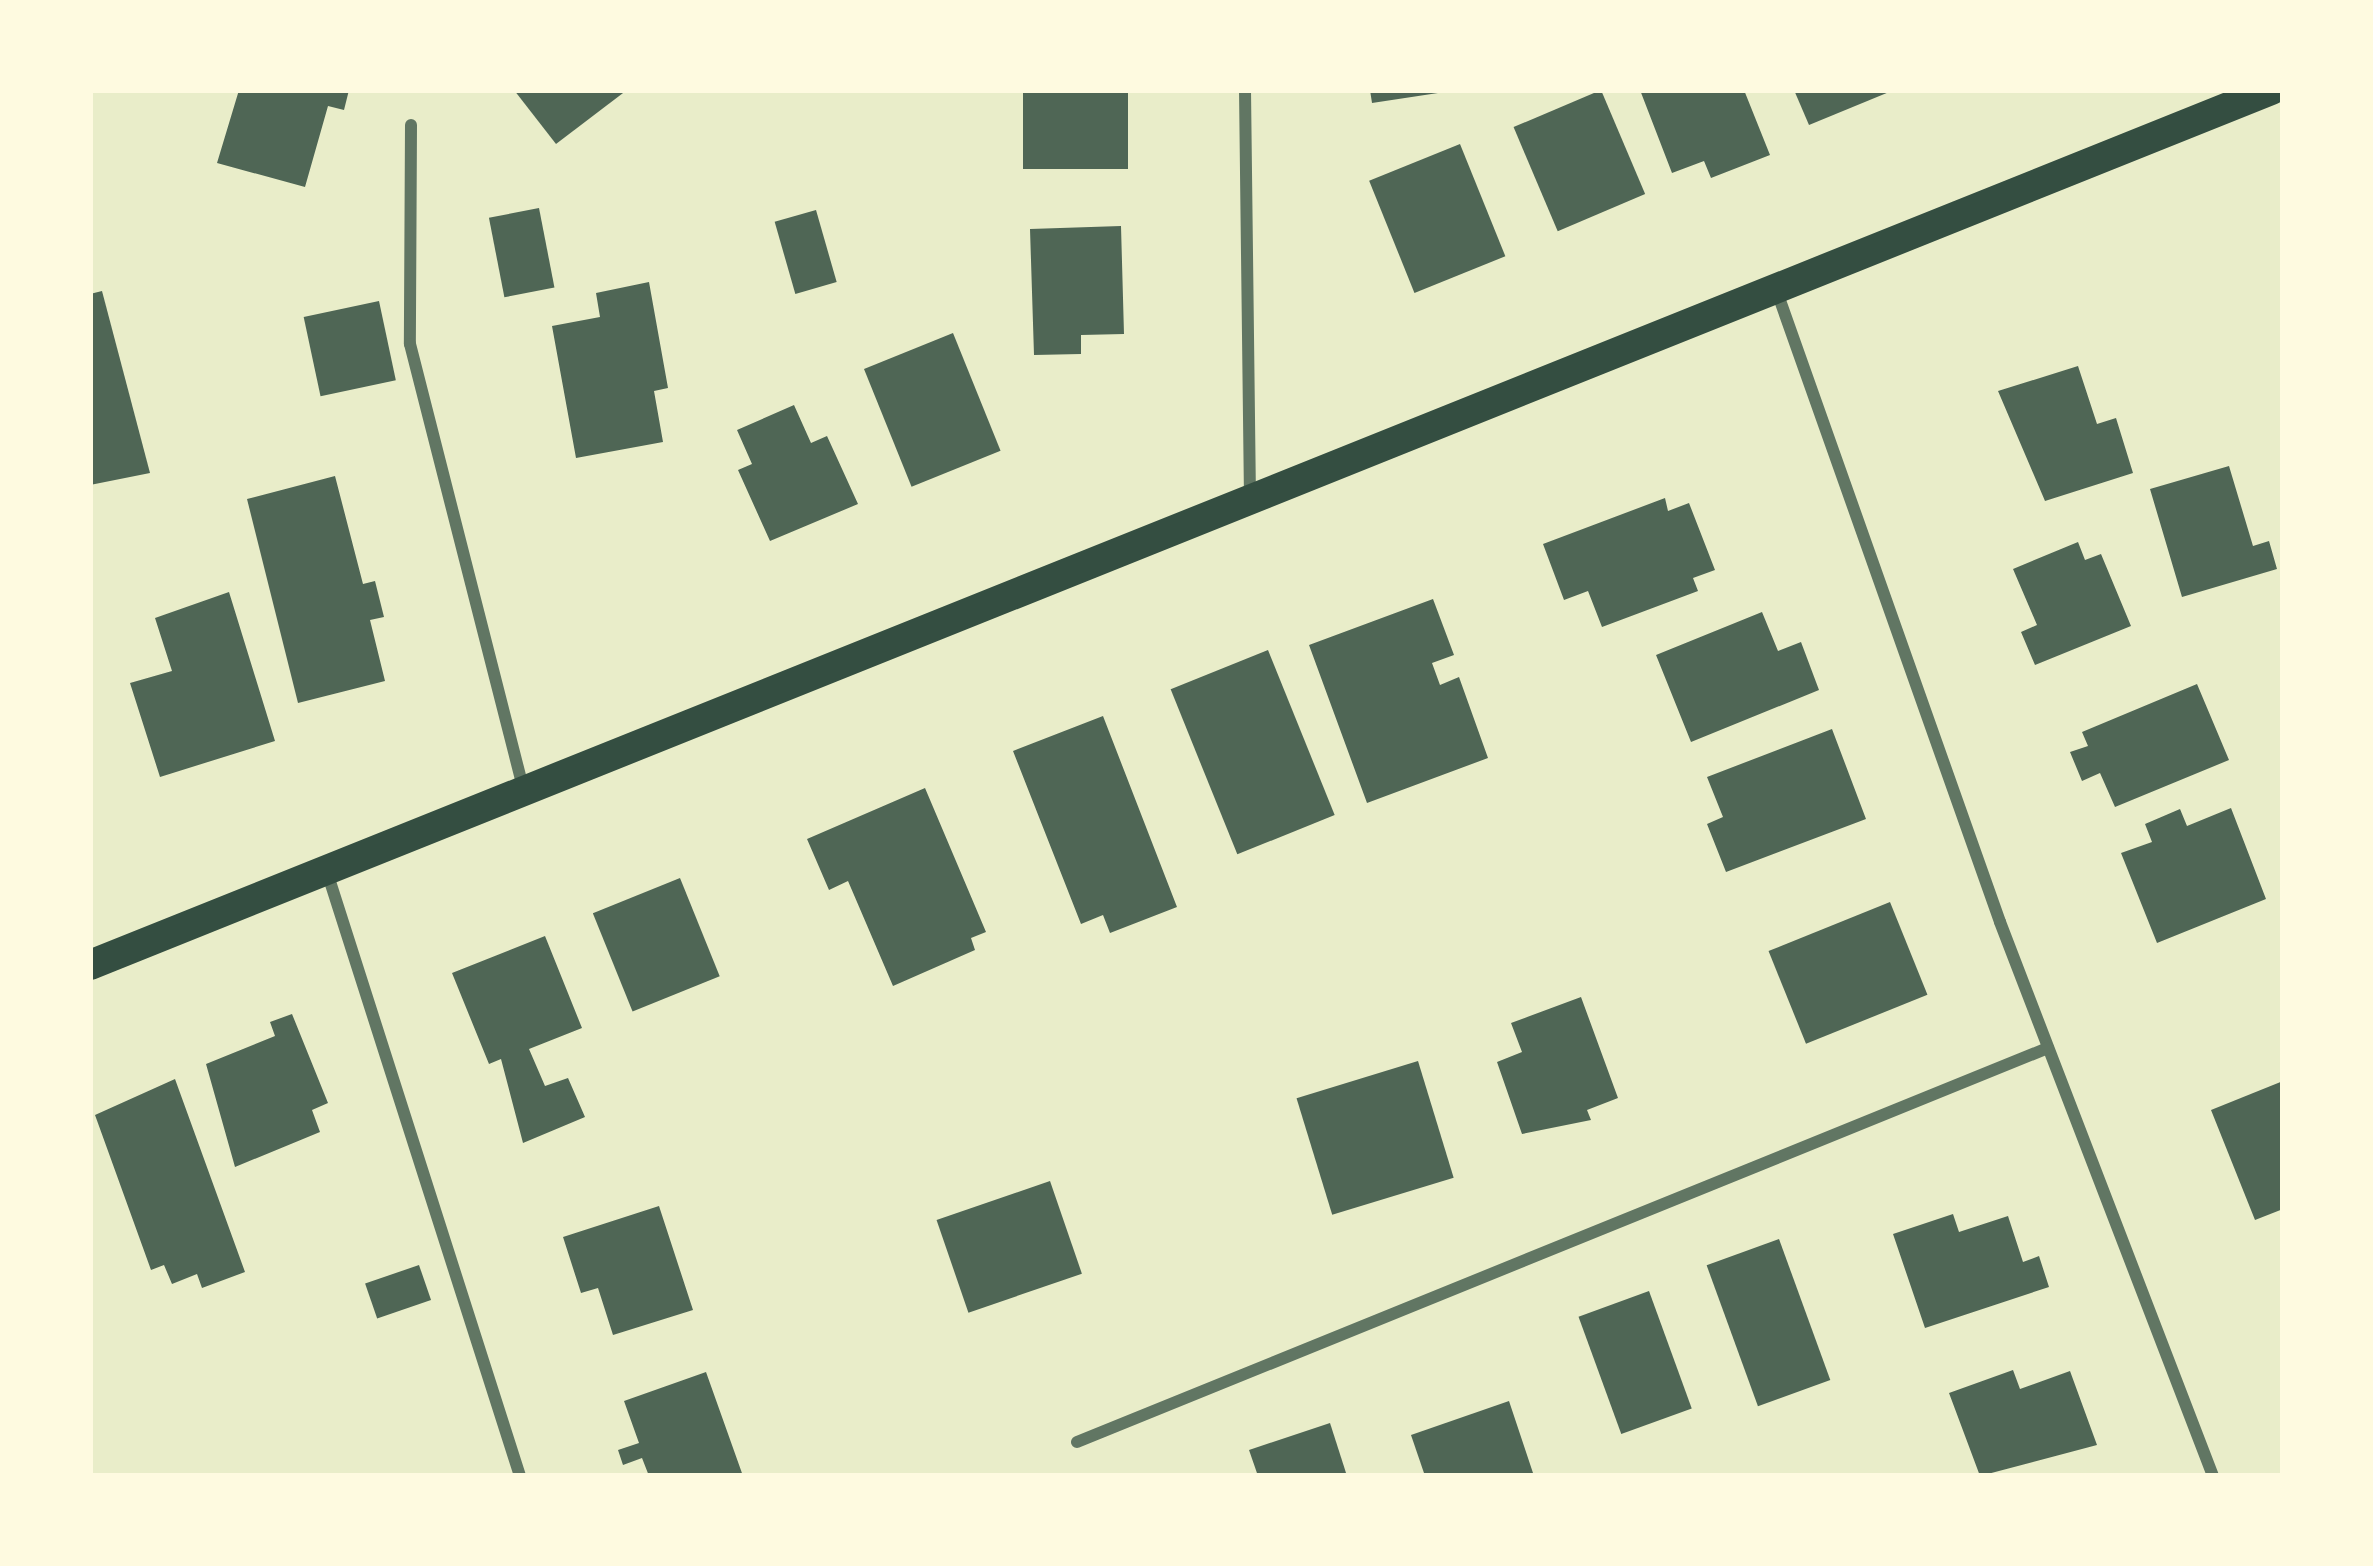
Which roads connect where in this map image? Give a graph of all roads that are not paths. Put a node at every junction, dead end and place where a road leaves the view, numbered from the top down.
1 (1245, 90) edge
2 (2272, 90) edge
3 (412, 125) dead end
4 (1775, 288) junction
5 (1250, 500) junction
6 (525, 792) junction
7 (326, 871) junction
8 (91, 959) edge
9 (2048, 1048) junction
10 (1077, 1442) dead end
11 (520, 1476) edge
12 (2213, 1476) edge

1 - 5 street
2 - 4 main road
3 - 6 street
4 - 5 main road
4 - 9 street
5 - 6 main road
6 - 7 main road
7 - 8 main road
7 - 11 street
9 - 10 street
9 - 12 street

